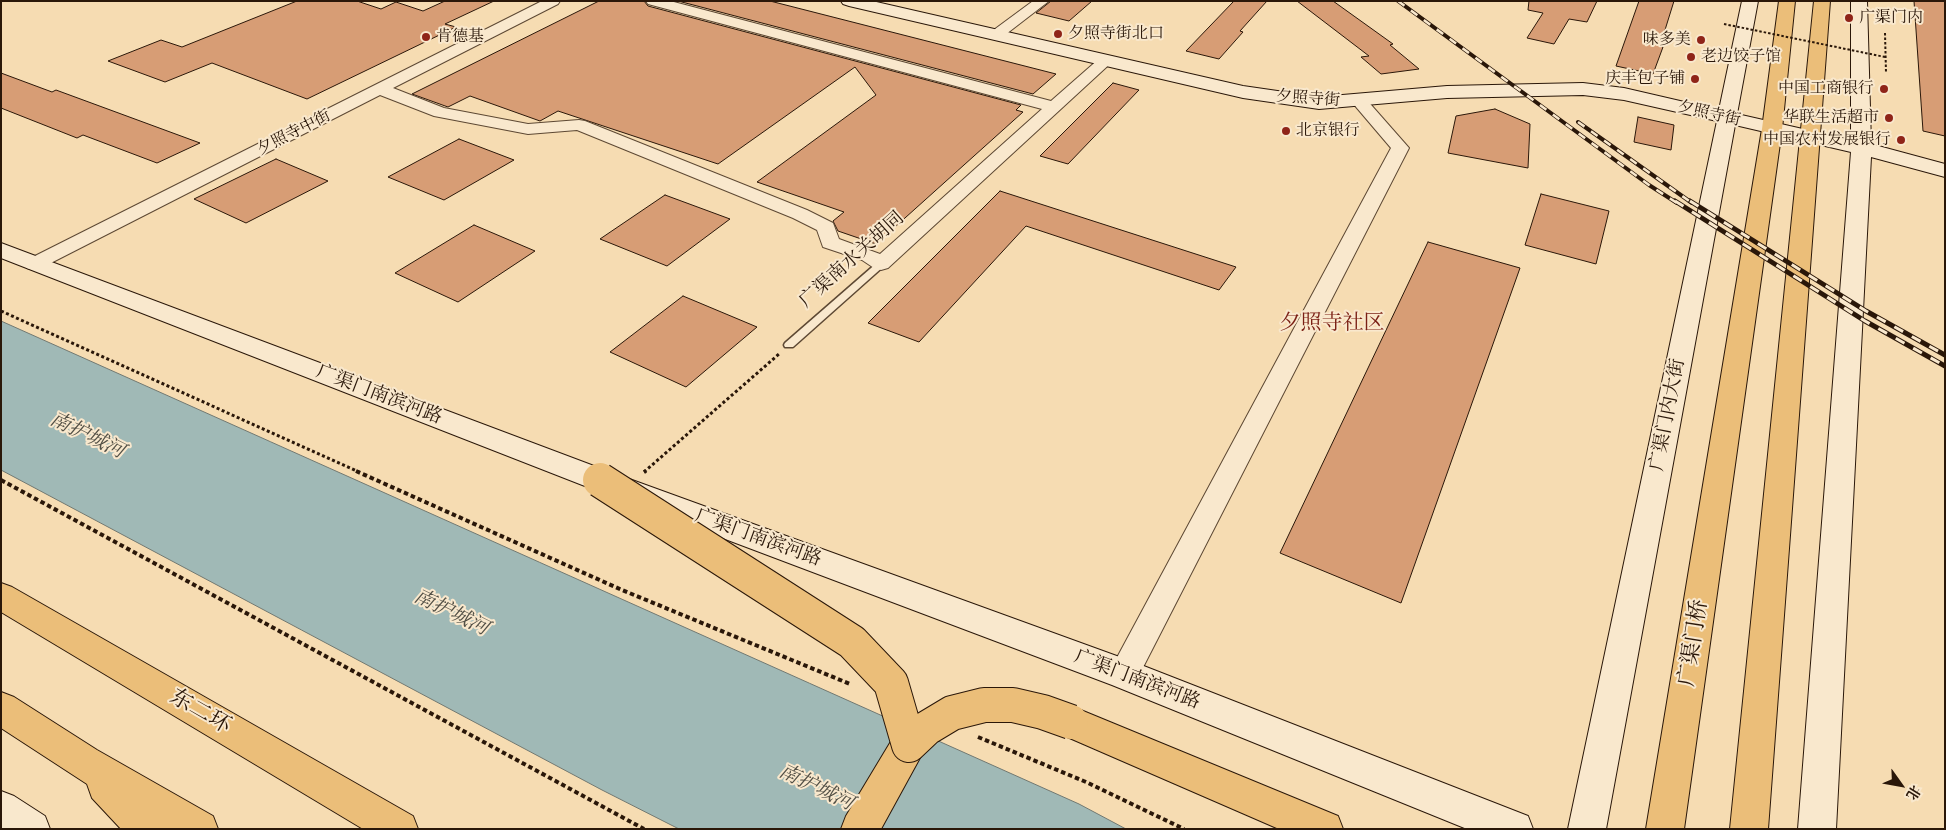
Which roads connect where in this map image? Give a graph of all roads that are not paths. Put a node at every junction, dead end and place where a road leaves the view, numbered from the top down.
1 (553, 1) edge
2 (653, 1) edge
3 (849, 1) edge
4 (1042, 1) edge
5 (1750, 1) edge
6 (1786, 1) edge
7 (1822, 1) edge
8 (1859, 1) edge
9 (996, 35) junction
10 (1105, 60) junction
11 (380, 89) junction
12 (1359, 101) junction
13 (1054, 107) junction
14 (1727, 118) junction
15 (1772, 128) junction
16 (1812, 138) junction
17 (1861, 148) junction
18 (1945, 171) edge
19 (1, 250) edge
20 (34, 264) junction
21 (881, 264) junction
22 (789, 345) road end
23 (612, 484) junction
24 (1, 596) edge
25 (1124, 674) junction
26 (1, 708) edge
27 (909, 745) junction
28 (84, 762) junction
29 (1, 809) edge
30 (31, 829) edge
31 (147, 829) edge
32 (199, 829) edge
33 (399, 829) edge
34 (860, 829) edge
35 (1324, 829) edge
36 (1514, 829) edge
37 (1587, 829) edge
38 (1665, 829) edge
39 (1749, 829) edge
40 (1817, 829) edge

1 - 11 street, 夕照寺中街
2 - 13 street
3 - 9 street, 夕照寺街
4 - 9 street
5 - 14 street, 广渠门内大街
6 - 15 main road
7 - 16 main road
8 - 17 street
9 - 10 street, 夕照寺街
10 - 12 street, 夕照寺街
10 - 13 street, 广渠南水关胡同
11 - 20 street, 夕照寺中街
11 - 21 street
12 - 14 street, 夕照寺街
12 - 25 street
13 - 21 street, 广渠南水关胡同
14 - 15 street, 夕照寺街
14 - 37 street, 广渠门内大街
15 - 16 street, 夕照寺街
15 - 38 main road, 广渠门桥
16 - 17 street, 夕照寺街
16 - 39 main road
17 - 18 street, 夕照寺街
17 - 40 street
19 - 20 street, 广渠门南滨河路
20 - 23 street, 广渠门南滨河路
21 - 22 lane, 广渠南水关胡同
23 - 25 street, 广渠门南滨河路
23 - 27 main road, bridge
24 - 33 main road, 东二环
25 - 36 street, 广渠门南滨河路
26 - 28 main road
27 - 34 main road
27 - 35 main road, bridge
28 - 31 main road
28 - 32 main road
29 - 30 street

